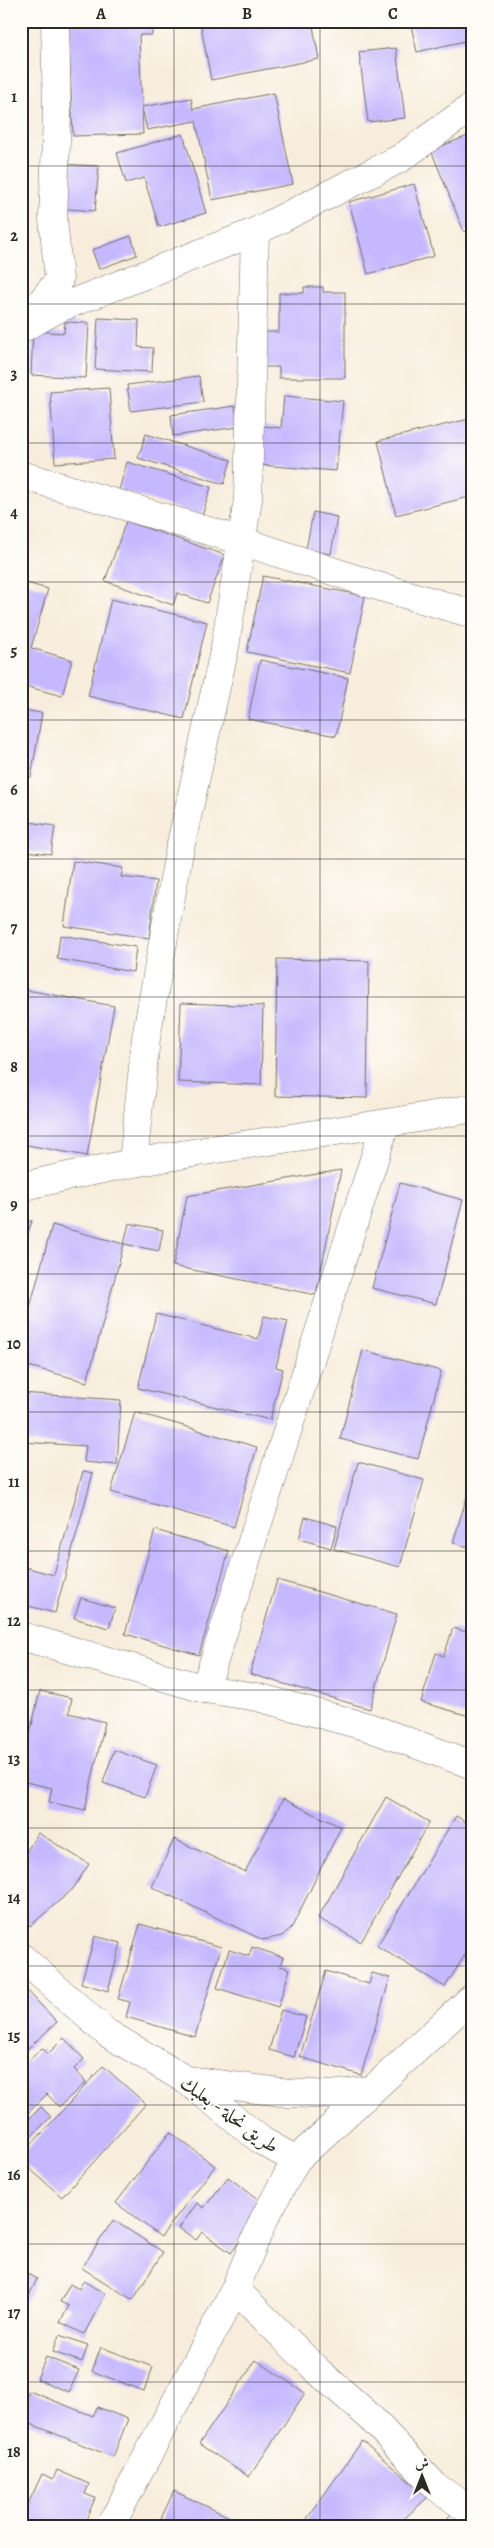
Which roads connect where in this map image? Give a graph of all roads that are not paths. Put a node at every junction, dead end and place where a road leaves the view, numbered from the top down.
1 (55, 21) edge
2 (473, 106) edge
3 (255, 232) junction
4 (21, 328) edge
5 (21, 475) edge
6 (242, 541) junction
7 (473, 614) edge
8 (473, 1108) edge
9 (385, 1125) junction
10 (133, 1162) junction
11 (21, 1186) edge
12 (21, 1636) edge
13 (205, 1689) junction
14 (473, 1766) edge
15 (21, 1957) edge
16 (473, 1997) edge
17 (186, 2080) junction
18 (371, 2090) junction
19 (296, 2160) junction
20 (234, 2289) junction
21 (473, 2513) edge
22 (110, 2527) edge

1 - 4 street
2 - 3 street
3 - 4 street
3 - 6 street
5 - 6 street
6 - 7 street
6 - 10 street
8 - 9 street
9 - 10 street
9 - 13 street
10 - 11 street
12 - 13 street
13 - 14 street
15 - 17 street, طريق نحلة - بعلبك
16 - 18 street, طريق نحلة - بعلبك
17 - 18 street
17 - 19 street, طريق نحلة - بعلبك
18 - 19 street, طريق نحلة - بعلبك
19 - 20 street
20 - 21 street
20 - 22 street

